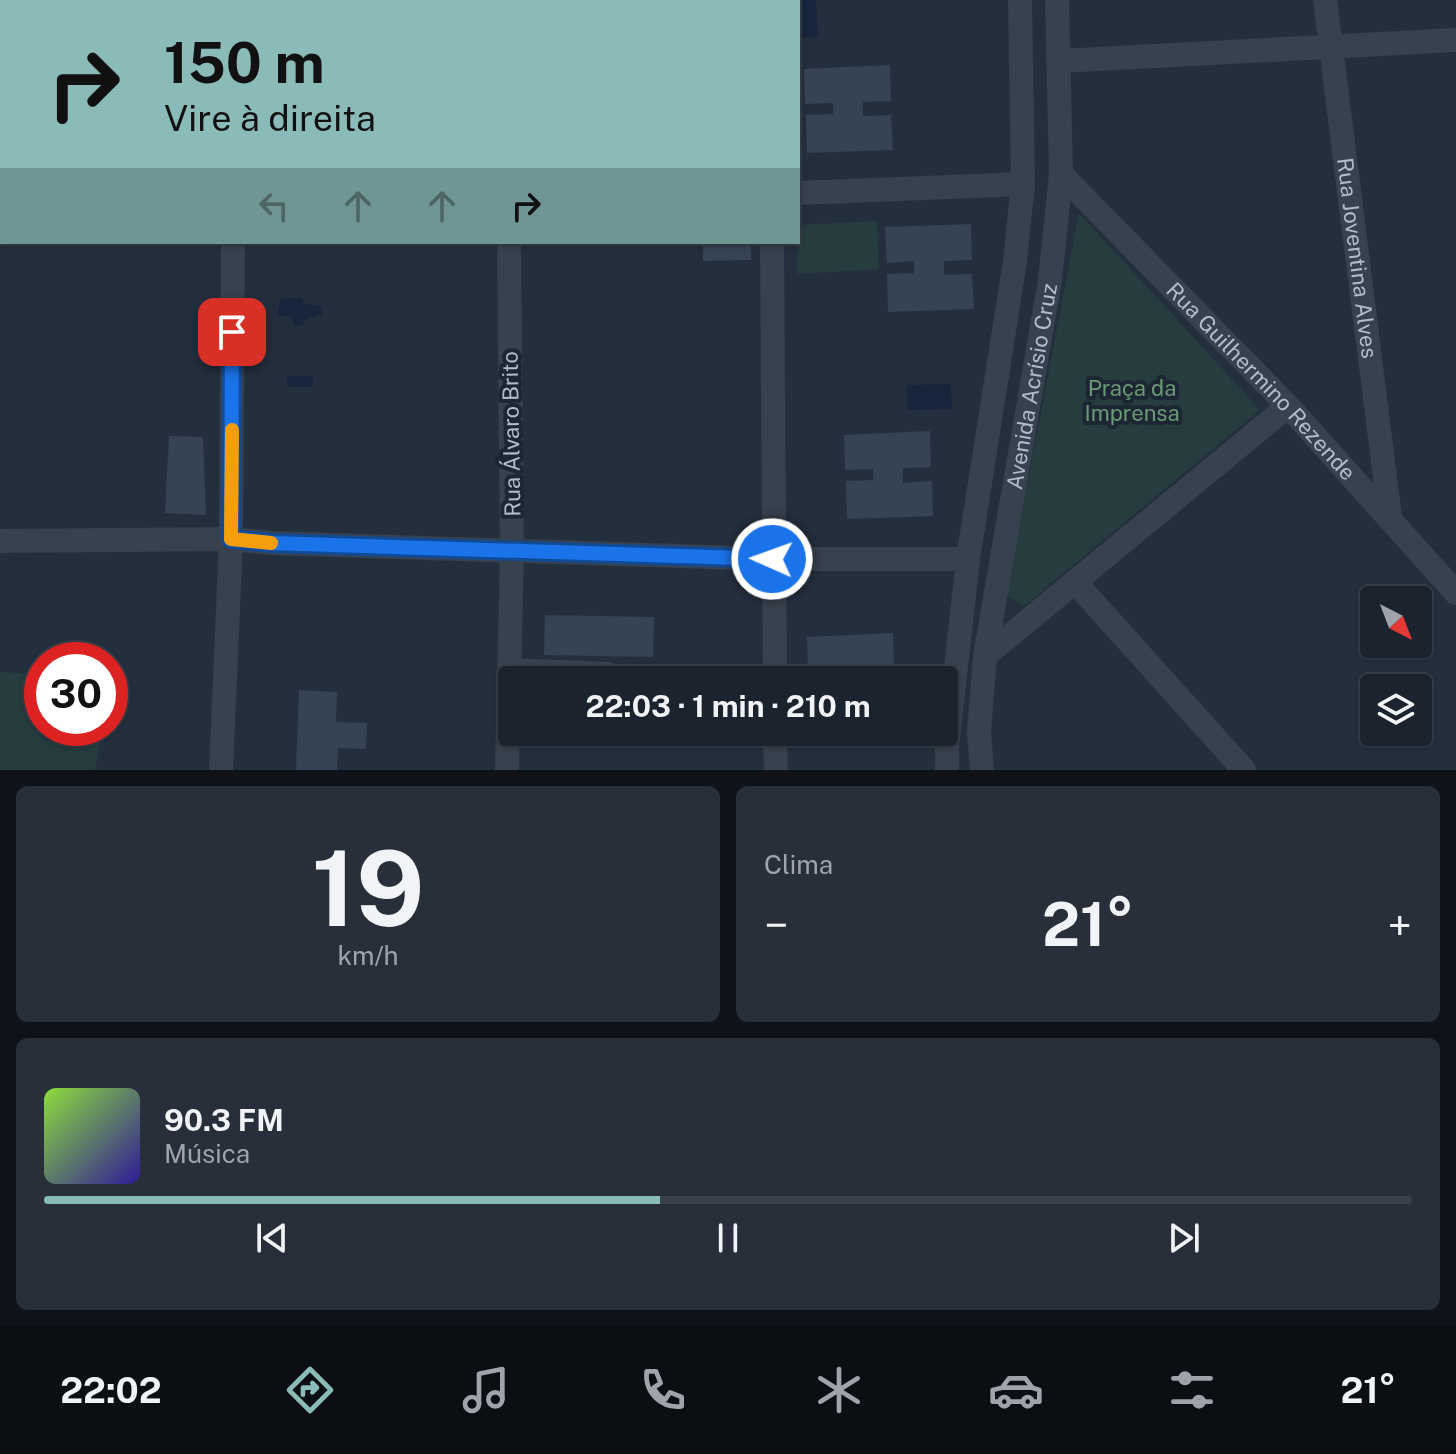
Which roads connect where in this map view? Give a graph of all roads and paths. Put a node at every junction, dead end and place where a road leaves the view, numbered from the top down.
1 (1020, 0) edge
2 (1057, 0) edge
3 (1325, 0) edge
4 (1456, 40) edge
5 (1331, 46) junction
6 (1060, 61) junction
7 (1061, 174) junction
8 (1023, 184) junction
9 (800, 193) edge
10 (233, 244) edge
11 (509, 244) edge
12 (772, 244) edge
13 (1288, 406) junction
14 (1390, 517) junction
15 (231, 539) junction
16 (0, 541) edge
17 (512, 551) junction
18 (772, 559) junction
19 (968, 559) junction
20 (1075, 582) junction
21 (1456, 593) edge
22 (985, 656) junction
23 (509, 666) edge
24 (775, 666) edge
25 (507, 746) edge
26 (775, 746) edge
27 (221, 770) edge
28 (507, 770) edge
29 (776, 770) edge
30 (947, 770) edge
31 (982, 770) edge
32 (1244, 770) edge

1 - 8 street, Avenida Acrísio Cruz
2 - 6 street, Avenida Acrísio Cruz
3 - 5 street, Rua Joventina Alves
4 - 5 street
5 - 6 street
5 - 14 street, Rua Joventina Alves
6 - 7 street, Avenida Acrísio Cruz
7 - 13 street, Rua Guilhermino Rezende
7 - 22 street, Avenida Acrísio Cruz
8 - 9 street
8 - 19 street, Avenida Acrísio Cruz
10 - 15 street
11 - 17 street, Rua Álvaro Brito
12 - 18 street
13 - 14 street, Rua Guilhermino Rezende
13 - 20 street
14 - 21 street, Rua Guilhermino Rezende
15 - 16 street
15 - 17 street
15 - 27 street
17 - 18 street
17 - 23 street, Rua Álvaro Brito
18 - 19 street
18 - 24 street
19 - 30 street, Avenida Acrísio Cruz
20 - 22 street
20 - 32 street
22 - 31 street, Avenida Acrísio Cruz
25 - 28 street, Rua Álvaro Brito
26 - 29 street

